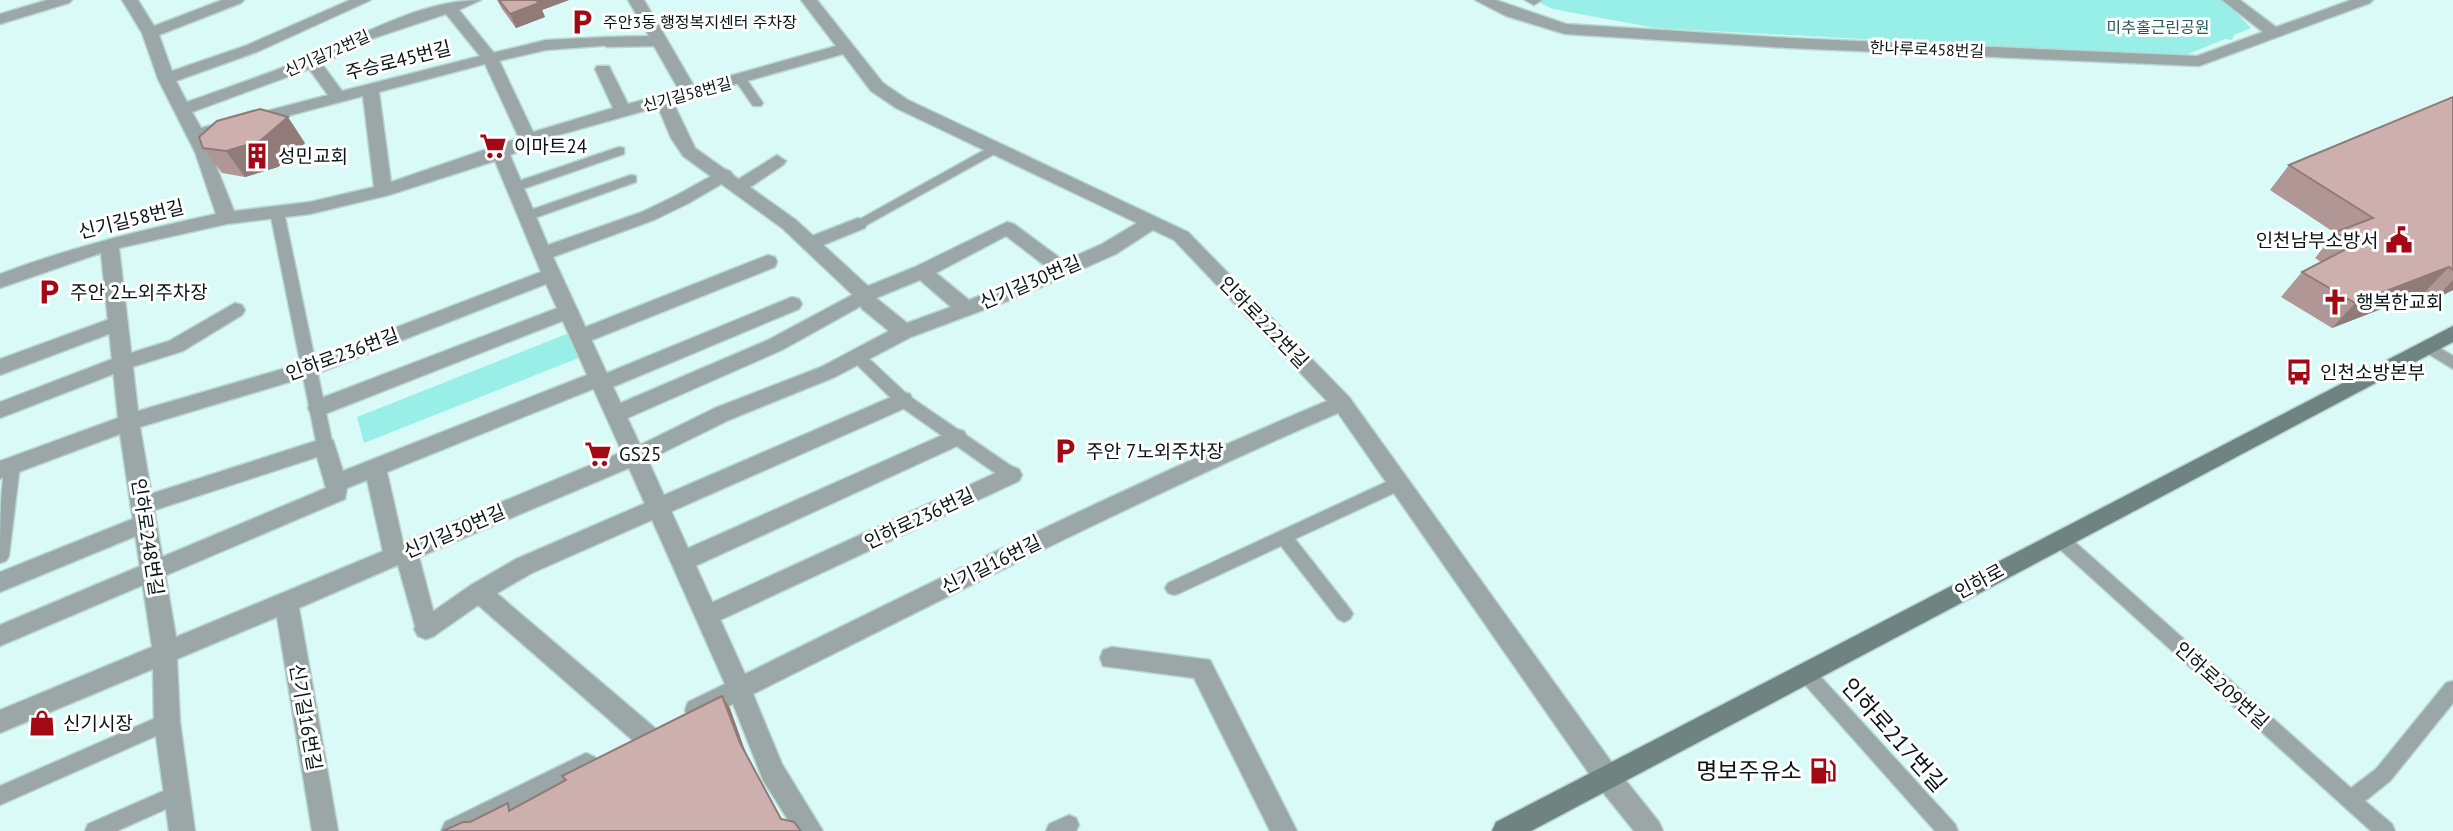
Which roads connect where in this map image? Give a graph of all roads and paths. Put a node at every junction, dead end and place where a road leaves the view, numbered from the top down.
1 (64, 0) edge
2 (130, 0) edge
3 (236, 0) edge
4 (363, 0) edge
5 (473, 0) edge
6 (636, 0) edge
7 (809, 0) edge
8 (1483, 0) edge
9 (2230, 0) edge
10 (2365, 0) edge
11 (448, 8) junction
12 (348, 18) edge
13 (0, 19) edge
14 (150, 33) junction
15 (2274, 33) junction
16 (660, 41) junction
17 (846, 48) junction
18 (490, 58) junction
19 (312, 62) junction
20 (603, 69) dead end
21 (166, 79) junction
22 (741, 80) junction
23 (371, 91) junction
24 (689, 92) junction
25 (337, 96) junction
26 (663, 99) junction
27 (757, 103) dead end
28 (183, 110) junction
29 (623, 111) junction
30 (195, 135) junction
31 (529, 141) junction
32 (995, 148) junction
33 (618, 151) dead end
34 (497, 154) junction
35 (777, 161) dead end
36 (631, 179) dead end
37 (732, 181) junction
38 (515, 187) junction
39 (383, 191) junction
40 (276, 212) junction
41 (527, 216) junction
42 (227, 218) junction
43 (1152, 222) junction
44 (858, 223) joint
45 (109, 244) junction
46 (811, 244) junction
47 (768, 262) dead end
48 (547, 265) junction
49 (1062, 269) junction
50 (922, 272) junction
51 (0, 281) edge
52 (865, 295) junction
53 (792, 304) dead end
54 (966, 309) junction
55 (235, 310) dead end
56 (568, 312) junction
57 (118, 323) junction
58 (904, 331) junction
59 (2453, 333) edge
60 (580, 337) junction
61 (2427, 346) junction
62 (858, 357) junction
63 (122, 363) junction
64 (2453, 363) edge
65 (0, 367) edge
66 (309, 369) junction
67 (600, 381) junction
68 (903, 400) junction
69 (1342, 403) junction
70 (318, 408) junction
71 (0, 411) edge
72 (616, 414) junction
73 (129, 422) junction
74 (956, 437) junction
75 (325, 446) junction
76 (634, 455) junction
77 (6, 467) edge
78 (374, 467) junction
79 (1010, 475) joint
80 (336, 483) junction
81 (1399, 483) junction
82 (658, 507) junction
83 (144, 514) junction
84 (1284, 537) junction
85 (2060, 539) junction
86 (401, 553) junction
87 (0, 556) edge
88 (683, 561) junction
89 (153, 569) junction
90 (0, 582) edge
91 (1174, 588) dead end
92 (478, 592) junction
93 (286, 603) junction
94 (1344, 614) dead end
95 (708, 615) junction
96 (0, 636) edge
97 (165, 654) junction
98 (1112, 658) dead end
99 (1805, 672) junction
100 (740, 689) junction
101 (2453, 689) edge
102 (0, 722) edge
103 (167, 722) junction
104 (646, 736) junction
105 (1606, 776) junction
106 (177, 794) junction
107 (0, 796) edge
108 (2351, 800) junction
109 (95, 831) edge
110 (182, 831) edge
111 (325, 831) edge
112 (454, 831) edge
113 (810, 831) edge
114 (1283, 831) edge
115 (1505, 831) edge
116 (1650, 831) edge
117 (1948, 831) edge
118 (2385, 831) edge

1 - 13 street
2 - 14 street
3 - 14 street
4 - 12 street
5 - 11 street, 신기길72번길
6 - 16 street
7 - 17 street, 인하로222번길
8 - 15 street, 한나루로458번길
9 - 15 street
10 - 15 street, 한나루로458번길
11 - 12 street, 신기길72번길
11 - 18 street
12 - 19 street, 신기길72번길
12 - 21 street
14 - 21 street
16 - 18 street, 주승로45번길
16 - 24 street
17 - 22 street, 신기길58번길
17 - 32 street, 인하로222번길
18 - 23 street, 주승로45번길
18 - 31 street
19 - 25 street
19 - 28 street, 신기길72번길
20 - 29 street
21 - 28 street
22 - 24 street, 신기길58번길
22 - 27 lane
23 - 25 street, 주승로45번길
23 - 39 street
24 - 26 street, 신기길58번길
25 - 30 street, 주승로45번길
26 - 29 street, 신기길58번길
26 - 37 street
28 - 30 street
29 - 31 street, 신기길58번길
30 - 42 street
31 - 34 street, 신기길58번길
32 - 43 street, 인하로222번길
32 - 44 lane
33 - 38 lane
34 - 38 street
34 - 39 street, 신기길58번길
35 - 37 street, 인하로236번길
36 - 41 lane
37 - 46 street
37 - 48 street, 인하로236번길
38 - 41 street
39 - 40 street, 신기길58번길
40 - 42 street, 신기길58번길
40 - 66 lane
41 - 48 street
42 - 45 street, 신기길58번길
43 - 49 street, 신기길30번길
43 - 69 street, 인하로222번길
44 - 46 street
45 - 51 street, 신기길58번길
45 - 57 street, 인하로248번길
46 - 52 street
47 - 60 street
48 - 56 street
48 - 66 street, 인하로236번길
49 - 50 street
49 - 54 street, 신기길30번길
50 - 52 street
50 - 54 street
52 - 58 street
52 - 72 street
53 - 67 street
54 - 58 street, 신기길30번길
55 - 63 street
56 - 60 street
56 - 70 street
57 - 63 street, 인하로248번길
57 - 65 street
58 - 62 street, 신기길30번길
59 - 61 main road, 인하로
60 - 67 street
61 - 64 lane
61 - 85 main road, 인하로
62 - 68 lane, 인하로236번길
62 - 76 street, 신기길30번길
63 - 71 street
63 - 73 street, 인하로248번길
66 - 70 lane
66 - 73 street, 인하로236번길
67 - 72 street
67 - 78 street
68 - 74 lane, 인하로236번길
68 - 82 street
69 - 81 street, 인하로222번길
69 - 100 street, 신기길16번길
70 - 75 lane
72 - 76 street
73 - 77 street, 인하로236번길
73 - 83 street, 인하로248번길
74 - 79 lane, 인하로236번길
74 - 88 street
75 - 80 street
75 - 83 street
76 - 82 street
76 - 86 street, 신기길30번길
77 - 87 lane
78 - 80 street
78 - 86 street
79 - 95 street, 인하로236번길
80 - 89 street
81 - 84 lane
81 - 105 street, 인하로222번길
82 - 88 street
82 - 92 street
83 - 89 street, 인하로248번길
83 - 90 street
84 - 91 lane
84 - 94 lane
85 - 99 main road, 인하로
85 - 108 lane, 인하로209번길
86 - 92 street
86 - 93 street, 신기길30번길
88 - 95 street
89 - 96 street
89 - 97 street, 인하로248번길
92 - 104 street
93 - 97 street, 신기길30번길
93 - 111 street, 신기길16번길
95 - 100 street
97 - 102 street, 신기길30번길
97 - 103 street, 인하로248번길
98 - 114 street
99 - 105 main road, 인하로
99 - 117 lane, 인하로217번길
100 - 104 street, 신기길16번길
100 - 113 street
101 - 108 lane
103 - 106 street, 인하로248번길
103 - 107 lane
104 - 112 street, 신기길16번길
105 - 115 main road, 인하로
105 - 116 street, 인하로222번길
106 - 109 lane
106 - 110 street, 인하로248번길
108 - 118 lane, 인하로209번길

